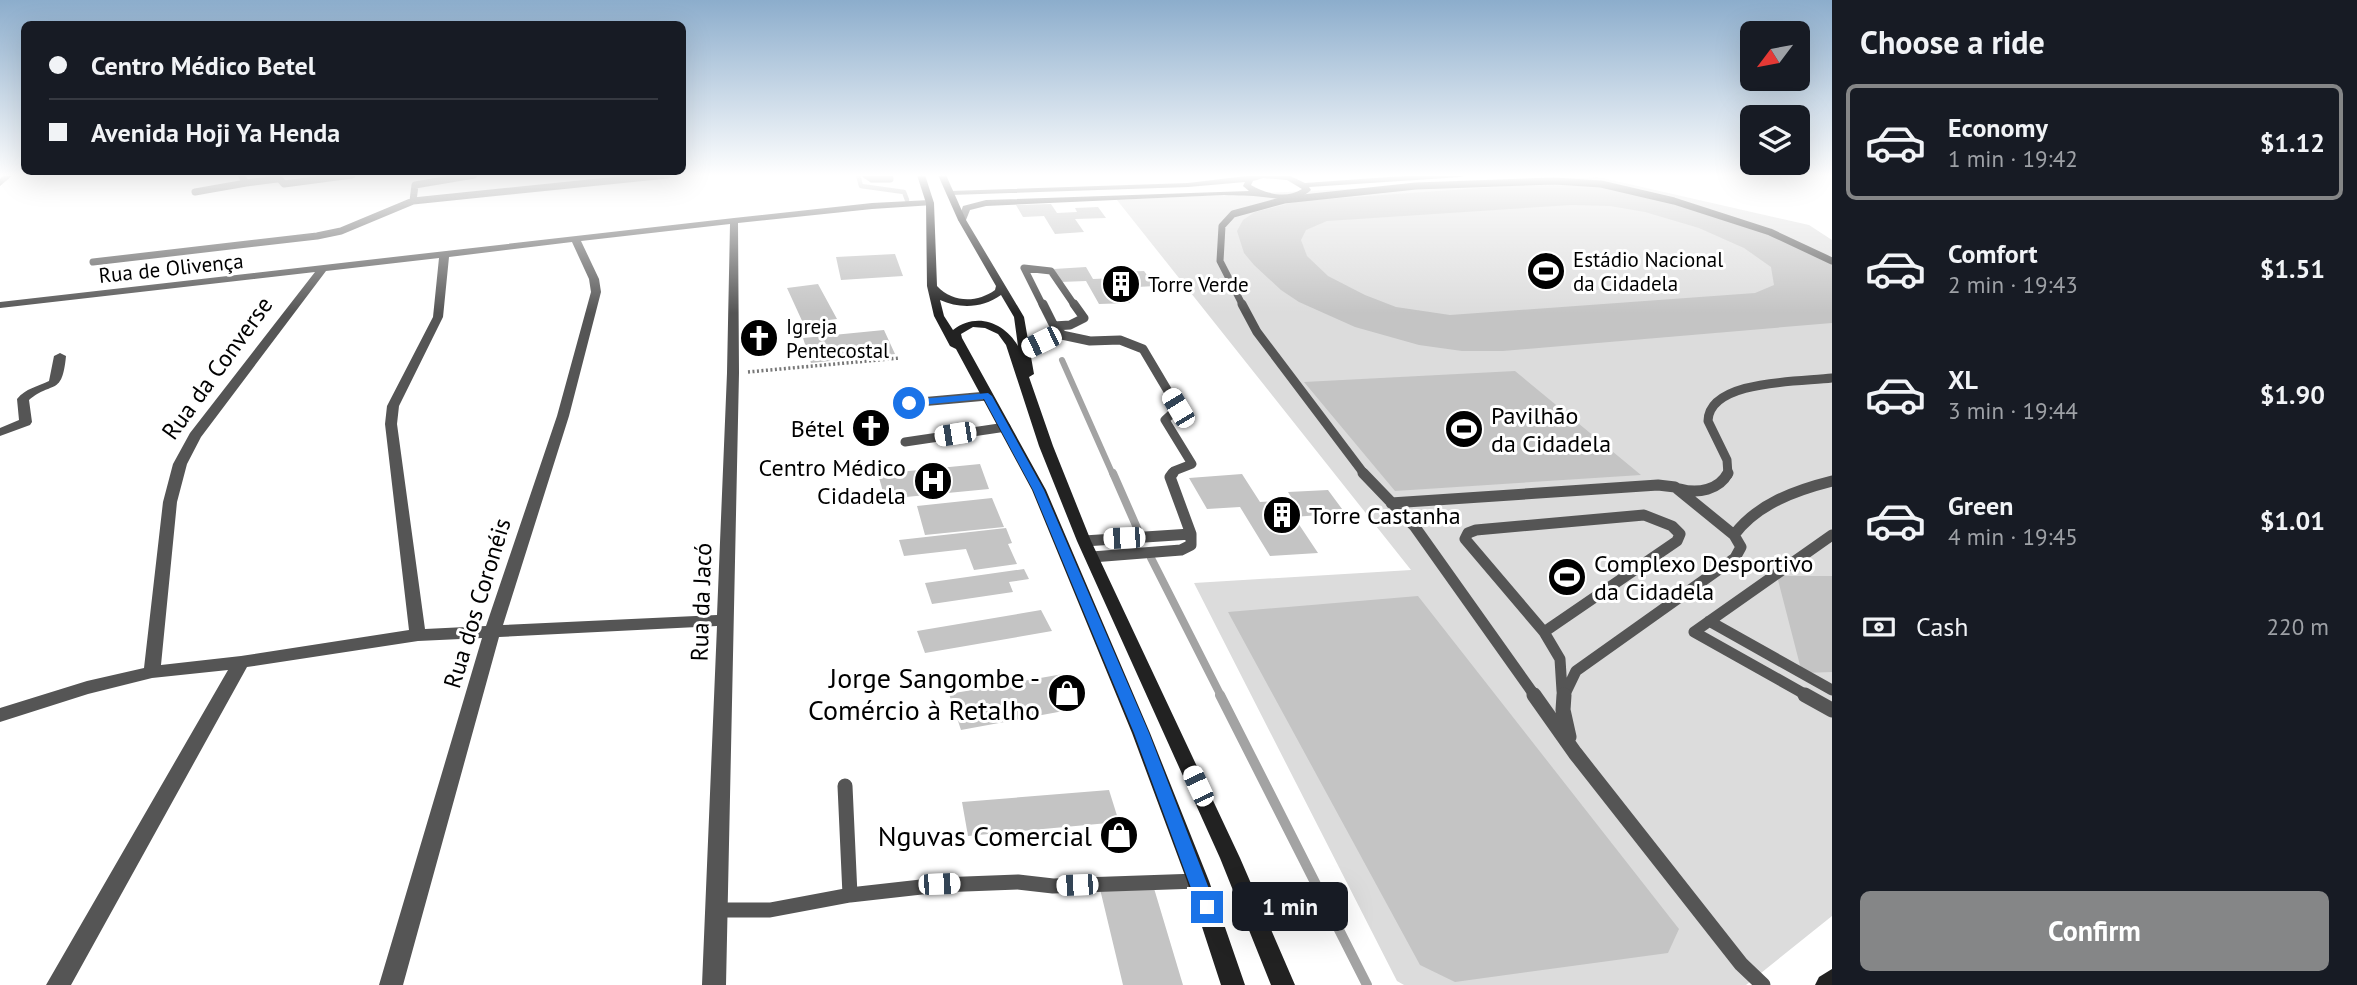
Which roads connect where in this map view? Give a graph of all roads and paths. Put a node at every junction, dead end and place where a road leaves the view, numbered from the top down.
1 (365, 221) edge
2 (734, 221) joint
3 (930, 221) edge
4 (963, 221) edge
5 (1227, 221) edge
6 (1740, 221) edge
7 (575, 239) junction
8 (444, 255) junction
9 (1832, 261) edge
10 (93, 262) dead end
11 (322, 269) junction
12 (1001, 284) junction
13 (932, 286) junction
14 (0, 305) edge
15 (1064, 326) junction
16 (1057, 334) junction
17 (1026, 350) junction
18 (60, 356) dead end
19 (900, 358) dead end
20 (733, 373) junction
21 (1832, 378) edge
22 (980, 383) junction
23 (1029, 391) junction
24 (988, 396) junction
25 (909, 403) dead end
26 (1006, 427) junction
27 (0, 432) edge
28 (905, 442) dead end
29 (1832, 481) edge
30 (1675, 487) junction
31 (1391, 503) junction
32 (1191, 534) junction
33 (1734, 535) junction
34 (1832, 535) edge
35 (1088, 549) junction
36 (724, 620) junction
37 (1709, 621) junction
38 (492, 632) junction
39 (1544, 632) junction
40 (418, 635) junction
41 (241, 662) junction
42 (152, 672) junction
43 (1832, 690) edge
44 (1562, 694) junction
45 (1832, 710) edge
46 (0, 715) edge
47 (1575, 753) junction
48 (845, 786) dead end
49 (1198, 881) junction
50 (850, 895) junction
51 (716, 910) junction
52 (1832, 980) edge
53 (58, 985) edge
54 (391, 985) edge
55 (714, 985) edge
56 (1233, 985) edge
57 (1283, 985) edge
58 (1763, 985) edge
59 (1827, 985) edge

1 - 10 lane
2 - 7 street, Rua de Olivença
2 - 20 street, Rua da Jacó
3 - 13 main road
4 - 12 main road
5 - 31 lane
6 - 9 lane
7 - 8 street, Rua de Olivença
7 - 38 street, Rua dos Coronéis
8 - 11 street, Rua de Olivença
8 - 40 street
11 - 14 street, Rua de Olivença
11 - 42 street, Rua da Converse
12 - 13 main road
12 - 17 main road
13 - 22 main road
15 - 15 lane
15 - 16 lane
16 - 17 lane
16 - 32 lane
17 - 23 main road
18 - 27 street
19 - 20 path
20 - 36 street, Rua da Jacó
21 - 30 lane
22 - 23 main road
22 - 24 main road
23 - 35 main road
24 - 25 lane
24 - 26 main road
26 - 28 lane
26 - 49 main road
29 - 33 lane
30 - 31 lane
30 - 33 lane
31 - 47 lane
32 - 35 lane
32 - 35 lane
33 - 44 lane
34 - 37 lane
35 - 57 main road
36 - 38 street
36 - 51 street, Rua da Jacó
37 - 43 lane
37 - 45 lane
38 - 40 street
38 - 54 street, Rua dos Coronéis
39 - 39 lane
39 - 44 lane
40 - 41 street
41 - 42 street
41 - 53 street
42 - 46 street
44 - 47 lane
47 - 58 lane
48 - 50 lane
49 - 50 lane
49 - 56 main road
50 - 51 lane
51 - 55 street, Rua da Jacó
52 - 59 main road

